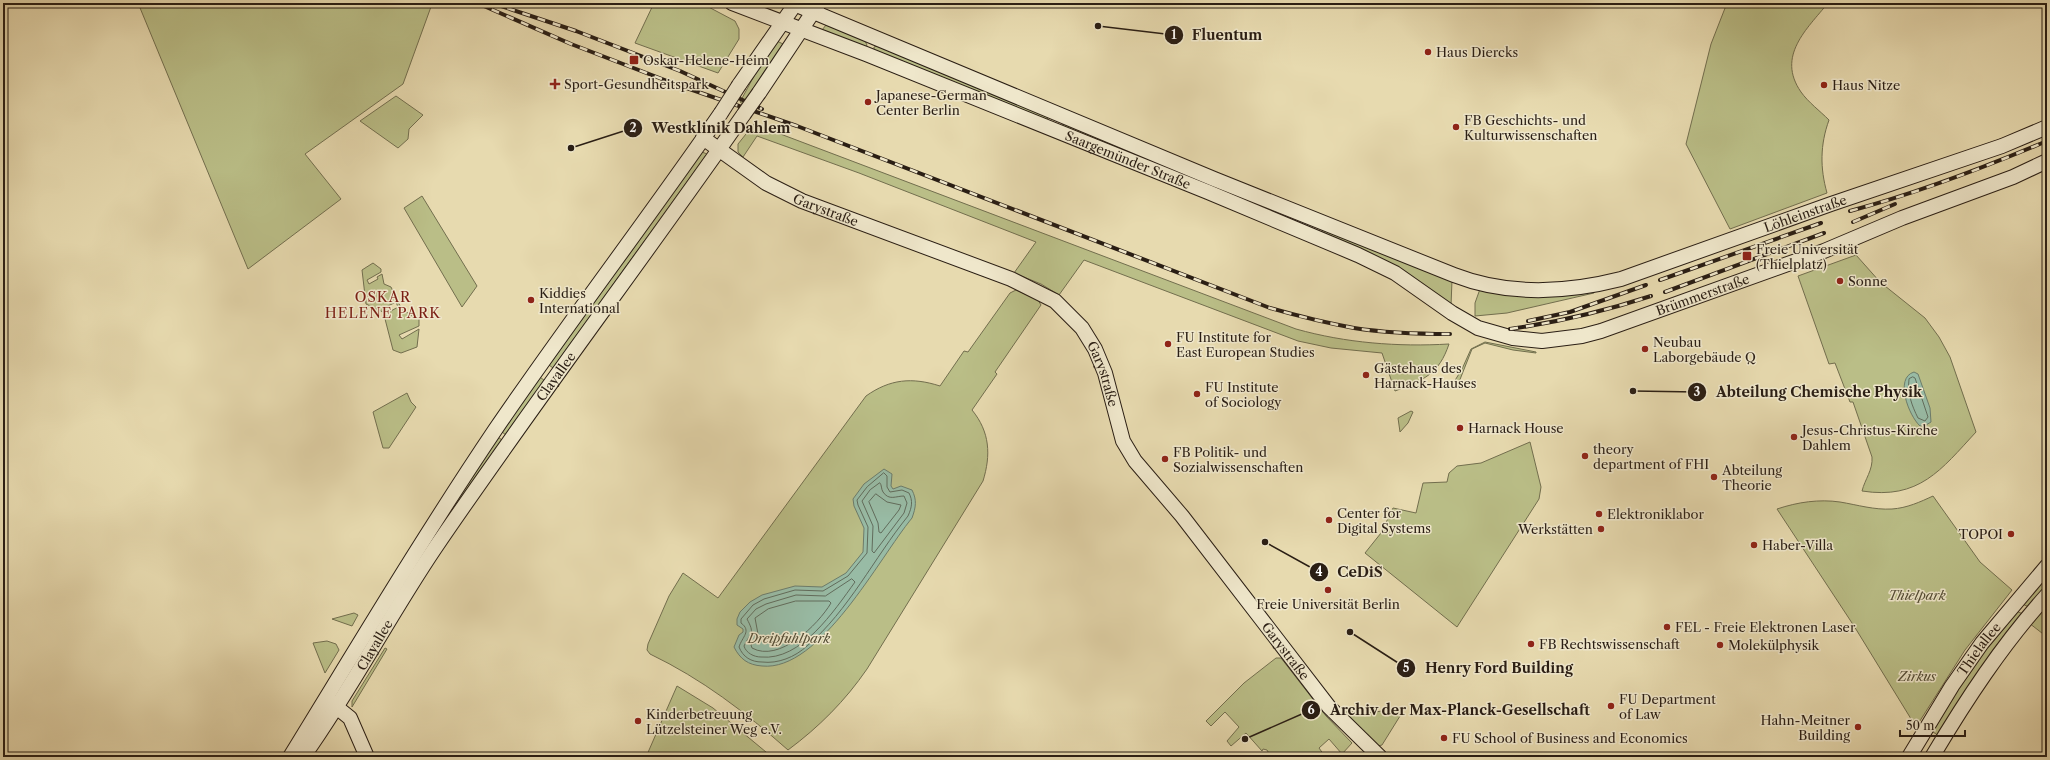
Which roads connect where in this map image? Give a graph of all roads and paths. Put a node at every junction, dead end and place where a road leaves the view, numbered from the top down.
1 (732, 3) edge
2 (794, 4) edge
3 (816, 8) edge
4 (782, 22) junction
5 (802, 30) junction
6 (2047, 127) edge
7 (703, 138) junction
8 (719, 150) junction
9 (2047, 161) edge
10 (1465, 279) joint
11 (1463, 320) joint
12 (2047, 566) edge
13 (2047, 595) edge
14 (331, 703) junction
15 (1919, 739) junction
16 (1935, 753) edge
17 (290, 757) edge
18 (303, 757) edge
19 (367, 757) edge
20 (1380, 757) edge
21 (1908, 757) edge

1 - 4 main road, Saargemünder Straße
2 - 3 main road, Saargemünder Straße
2 - 4 main road, Clayallee
3 - 5 main road, Clayallee
3 - 10 main road, Saargemünder Straße
4 - 5 main road, Saargemünder Straße
4 - 7 main road, Clayallee, bridge
5 - 8 main road, Clayallee, bridge
5 - 11 main road, Saargemünder Straße
6 - 10 main road, Löhleinstraße
7 - 8 main road, Garystraße
7 - 14 main road, Clayallee
8 - 14 main road, Clayallee
8 - 20 main road, Garystraße
9 - 11 main road, Brümmerstraße
12 - 15 main road, Thielallee
13 - 16 main road, Thielallee
14 - 17 main road, Clayallee
14 - 18 main road, Clayallee
14 - 19 main road
15 - 16 main road, Thielallee
15 - 21 main road, Thielallee

